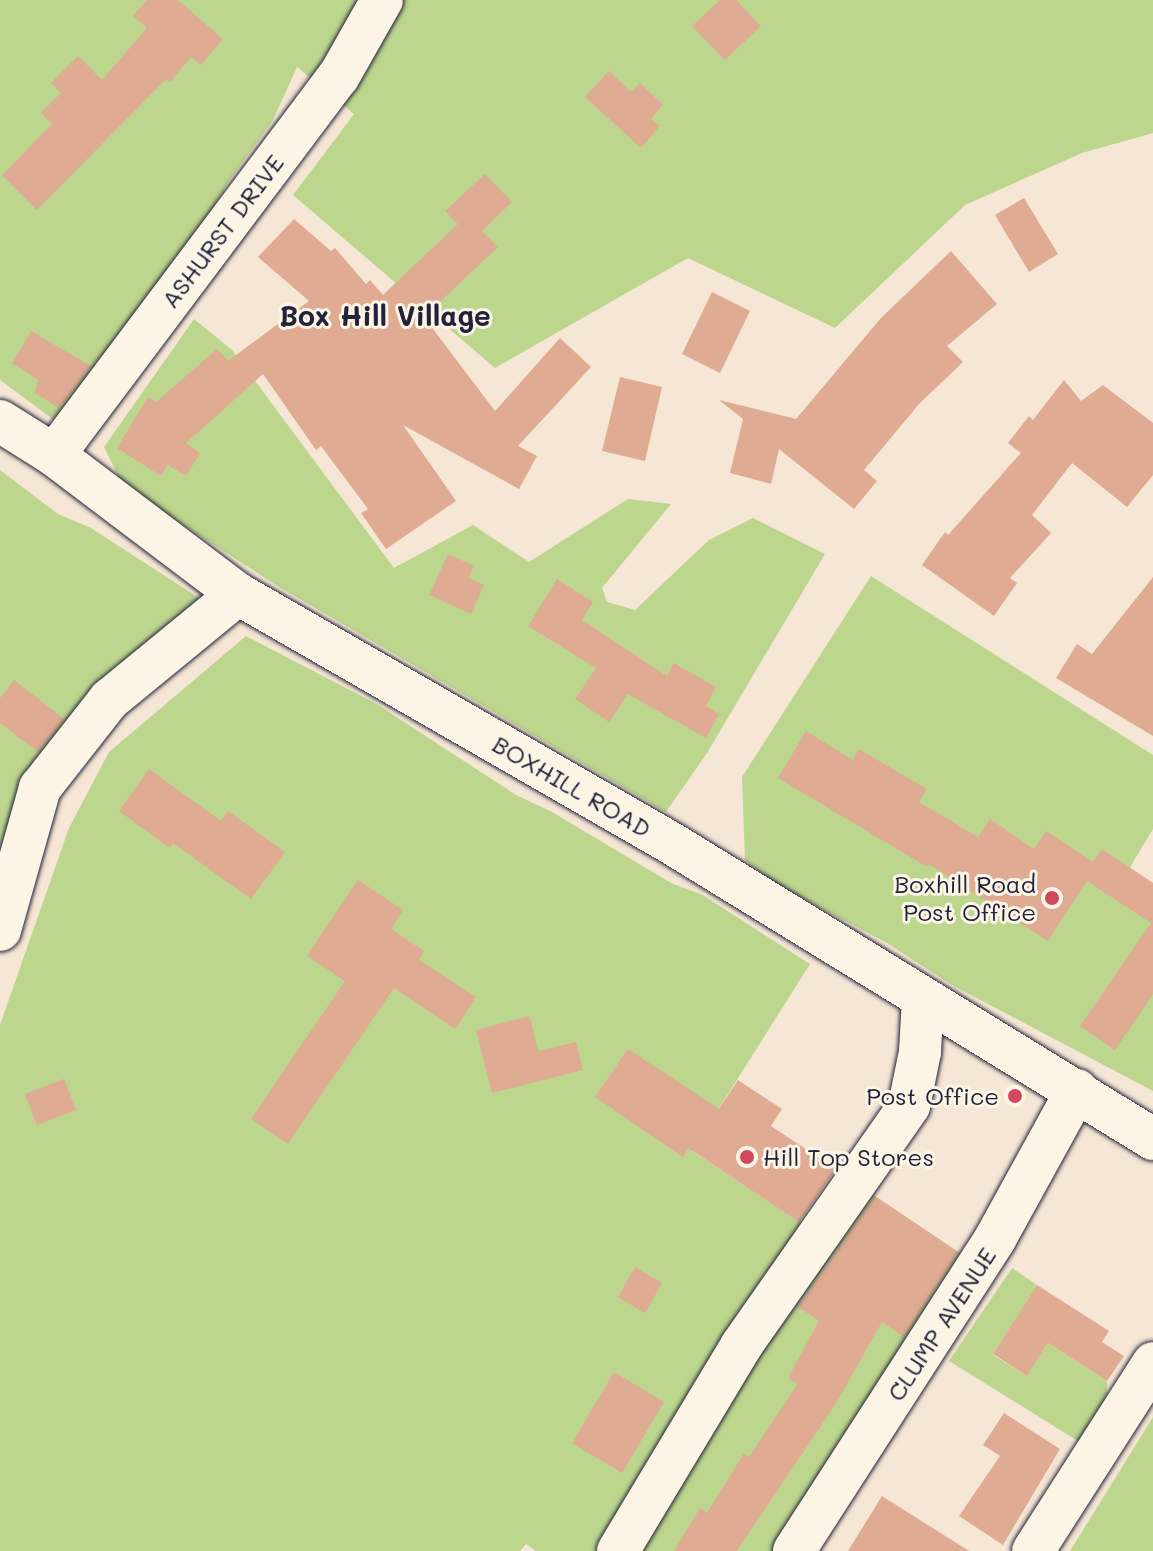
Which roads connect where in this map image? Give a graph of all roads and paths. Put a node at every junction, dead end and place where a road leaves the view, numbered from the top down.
1 (382, 0) edge
2 (0, 421) edge
3 (54, 455) junction
4 (238, 594) junction
5 (0, 930) edge
6 (923, 999) junction
7 (1077, 1090) junction
8 (1153, 1139) edge
9 (1153, 1363) edge
10 (618, 1551) edge
11 (794, 1551) edge
12 (1033, 1551) edge

1 - 3 street, ASHURST DRIVE
2 - 3 street, BOXHILL ROAD
3 - 4 street, BOXHILL ROAD
4 - 5 street
4 - 6 street, BOXHILL ROAD
6 - 7 street, BOXHILL ROAD
6 - 10 street
7 - 8 street, BOXHILL ROAD
7 - 11 street, CLUMP AVENUE
9 - 12 street

